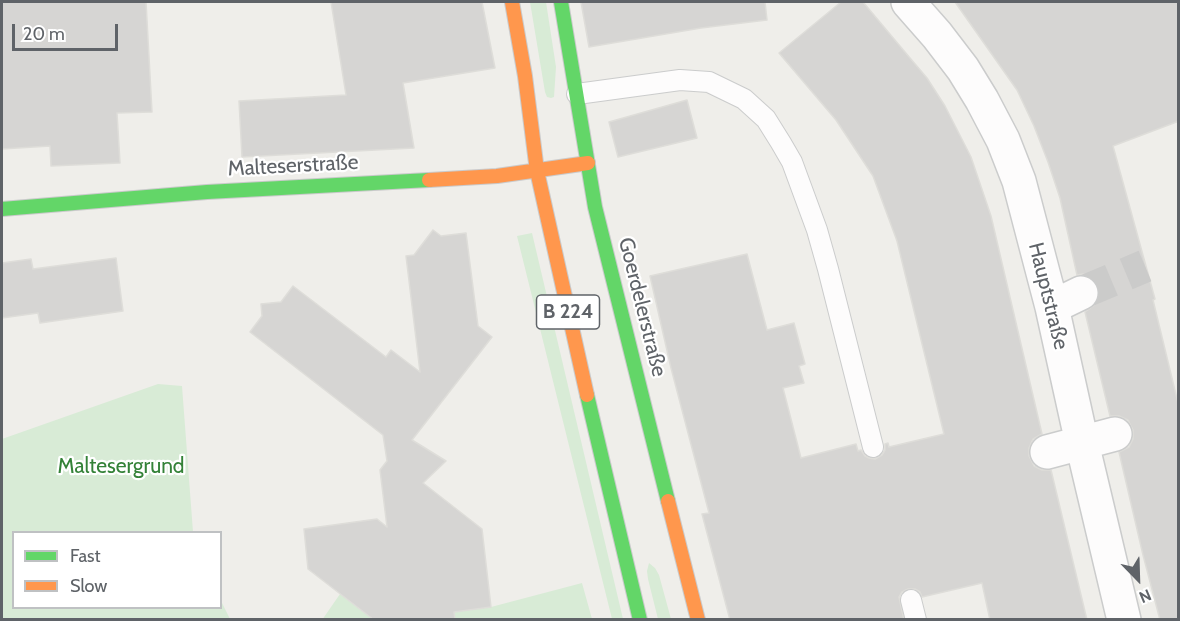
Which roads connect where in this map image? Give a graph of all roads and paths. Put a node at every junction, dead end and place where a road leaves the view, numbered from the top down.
1 (512, 2) edge
2 (561, 2) edge
3 (908, 2) edge
4 (577, 94) junction
5 (588, 163) junction
6 (537, 171) junction
7 (2, 208) edge
8 (1081, 293) tunnel mouth
9 (1052, 307) junction
10 (1115, 435) dead end
11 (1082, 443) junction
12 (873, 447) dead end
13 (1047, 452) dead end
14 (911, 600) dead end
15 (640, 620) edge
16 (698, 620) edge
17 (916, 620) edge
18 (1124, 620) edge

1 - 6 main road, B 224
2 - 4 main road, Goerdelerstraße / B 224
3 - 9 street, Hauptstraße
4 - 5 main road, Goerdelerstraße / B 224
4 - 12 lane
5 - 6 main road, Malteserstraße
5 - 16 main road, Goerdelerstraße / B 224
6 - 7 main road, Malteserstraße
6 - 15 main road, B 224
8 - 9 street
9 - 11 street, Hauptstraße
10 - 11 street
11 - 13 street
11 - 18 street, Hauptstraße
14 - 17 lane

